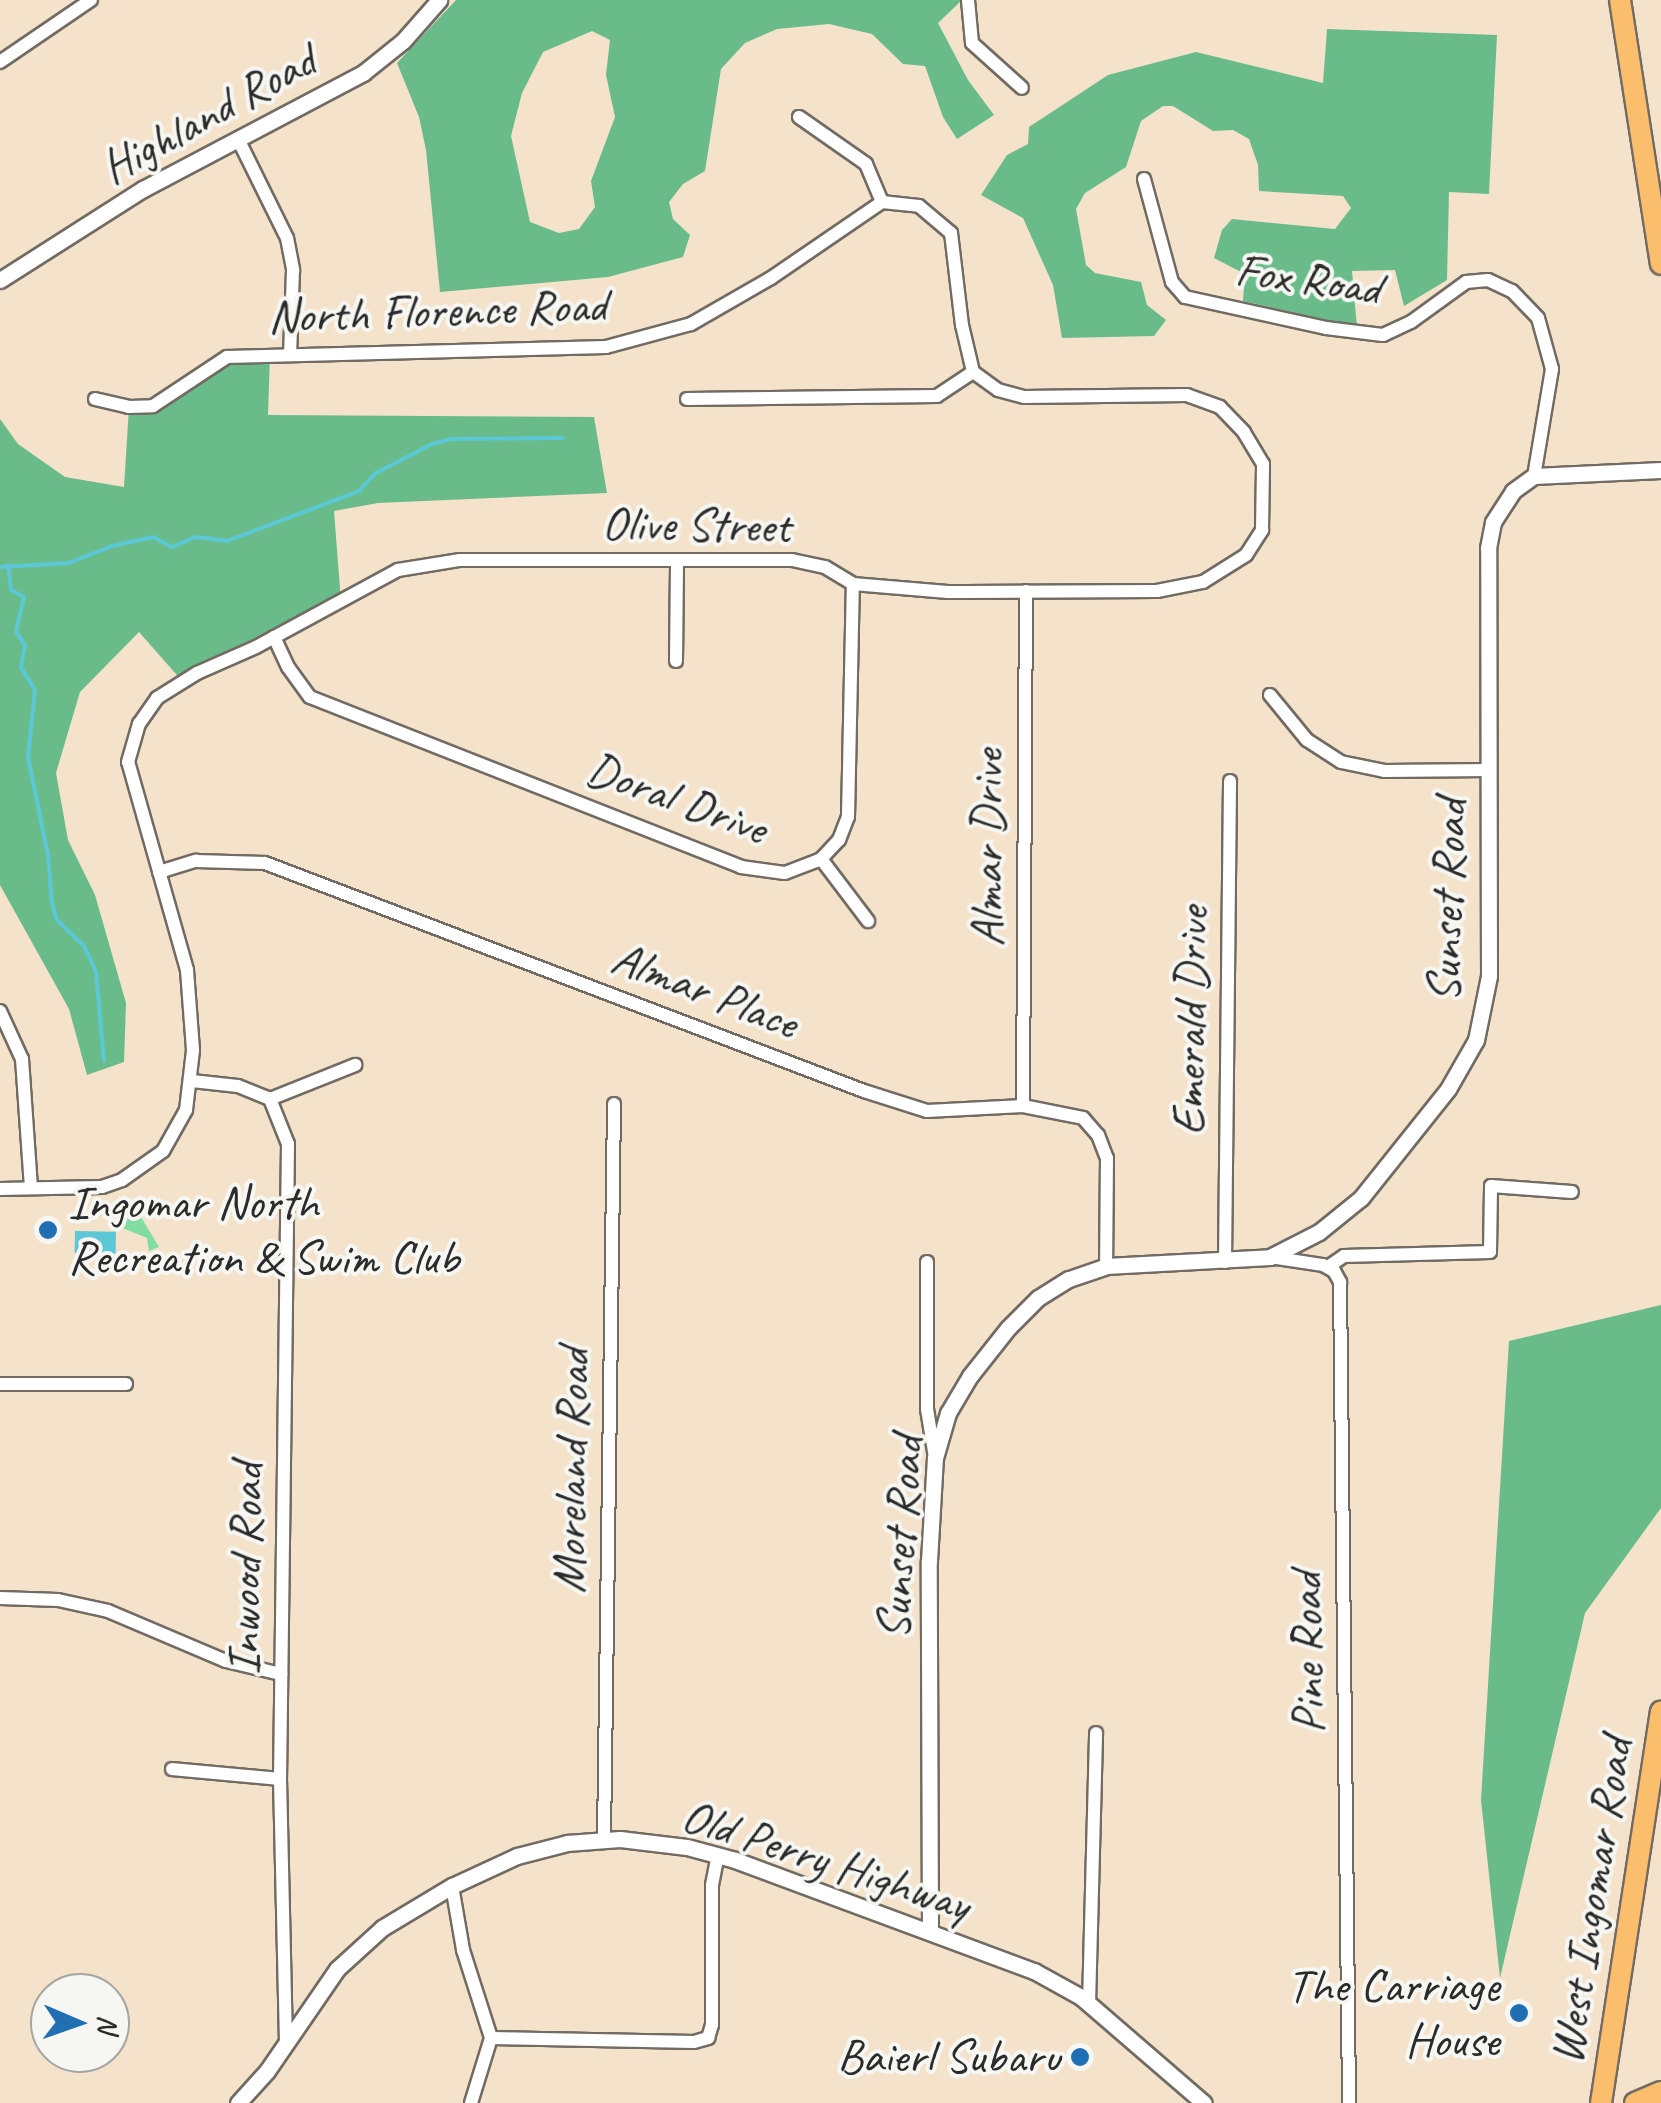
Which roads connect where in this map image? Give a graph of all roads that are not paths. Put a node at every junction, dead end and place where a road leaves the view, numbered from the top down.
1 (91, 0) edge
2 (440, 0) edge
3 (968, 0) edge
4 (1620, 0) edge
5 (0, 62) edge
6 (1022, 88) dead end
7 (799, 117) dead end
8 (238, 139) junction
9 (1654, 178) edge
10 (1144, 179) dead end
11 (882, 202) junction
12 (1661, 264) edge
13 (0, 280) edge
14 (290, 354) junction
15 (973, 372) junction
16 (687, 398) dead end
17 (95, 399) dead end
18 (1661, 470) edge
19 (1534, 476) junction
20 (678, 560) junction
21 (853, 584) junction
22 (1026, 591) junction
23 (274, 637) junction
24 (676, 661) dead end
25 (1270, 695) dead end
26 (1489, 770) junction
27 (1230, 780) dead end
28 (822, 859) junction
29 (159, 872) junction
30 (868, 921) dead end
31 (0, 1012) edge
32 (355, 1065) dead end
33 (192, 1082) junction
34 (270, 1099) junction
35 (614, 1104) dead end
36 (1023, 1106) junction
37 (30, 1187) junction
38 (0, 1189) edge
39 (1572, 1192) dead end
40 (1270, 1257) junction
41 (926, 1262) dead end
42 (1225, 1262) junction
43 (1106, 1266) junction
44 (1328, 1267) junction
45 (0, 1384) edge
46 (126, 1384) dead end
47 (934, 1458) junction
48 (0, 1598) edge
49 (282, 1674) junction
50 (1661, 1712) edge
51 (1096, 1734) dead end
52 (172, 1769) dead end
53 (280, 1779) junction
54 (604, 1839) junction
55 (718, 1855) junction
56 (452, 1886) junction
57 (930, 1932) junction
58 (1090, 2004) junction
59 (491, 2038) junction
60 (286, 2044) junction
61 (1661, 2092) edge
62 (238, 2103) edge
63 (472, 2103) edge
64 (1204, 2103) edge
65 (1349, 2103) edge
66 (1601, 2103) edge
67 (1635, 2103) edge

1 - 5 street
2 - 8 street, Highland Road
3 - 6 street
4 - 9 main road
7 - 11 street
8 - 13 street, Highland Road
8 - 14 street
9 - 12 main road
10 - 19 street, Fox Road
11 - 14 street, North Florence Road
11 - 15 street
14 - 17 street, North Florence Road
15 - 16 street
15 - 22 street, Olive Street
18 - 19 street
19 - 26 street, Sunset Road
20 - 21 street, Olive Street
20 - 23 street, Olive Street
20 - 24 street
21 - 22 street, Olive Street
21 - 28 street, Doral Drive
22 - 36 street, Almar Drive
23 - 28 street, Doral Drive
23 - 29 street, Olive Street
25 - 26 street
26 - 40 street, Sunset Road
27 - 42 street, Emerald Drive
28 - 30 street
29 - 33 street, Olive Street
29 - 36 street, Almar Place
31 - 37 street
32 - 34 street
33 - 34 street
33 - 37 street, Olive Street
34 - 49 street, Inwood Road
35 - 54 street, Moreland Road
36 - 43 street, Almar Place
37 - 38 street, Olive Street
39 - 44 street
40 - 42 street, Sunset Road
40 - 44 street
41 - 47 street
42 - 43 street, Sunset Road
43 - 47 street, Sunset Road
44 - 65 street, Pine Road
45 - 46 street
47 - 57 street, Sunset Road
48 - 49 street
49 - 53 street, Inwood Road
50 - 66 main road, West Ingomar Road
51 - 58 street
52 - 53 street
53 - 60 street, Inwood Road
54 - 55 street, Old Perry Highway
54 - 56 street, Old Perry Highway
55 - 57 street, Old Perry Highway
55 - 59 street
56 - 59 street
56 - 60 street, Old Perry Highway
57 - 58 street, Old Perry Highway
58 - 64 street, Old Perry Highway
59 - 63 street
60 - 62 street, Old Perry Highway
61 - 67 main road

